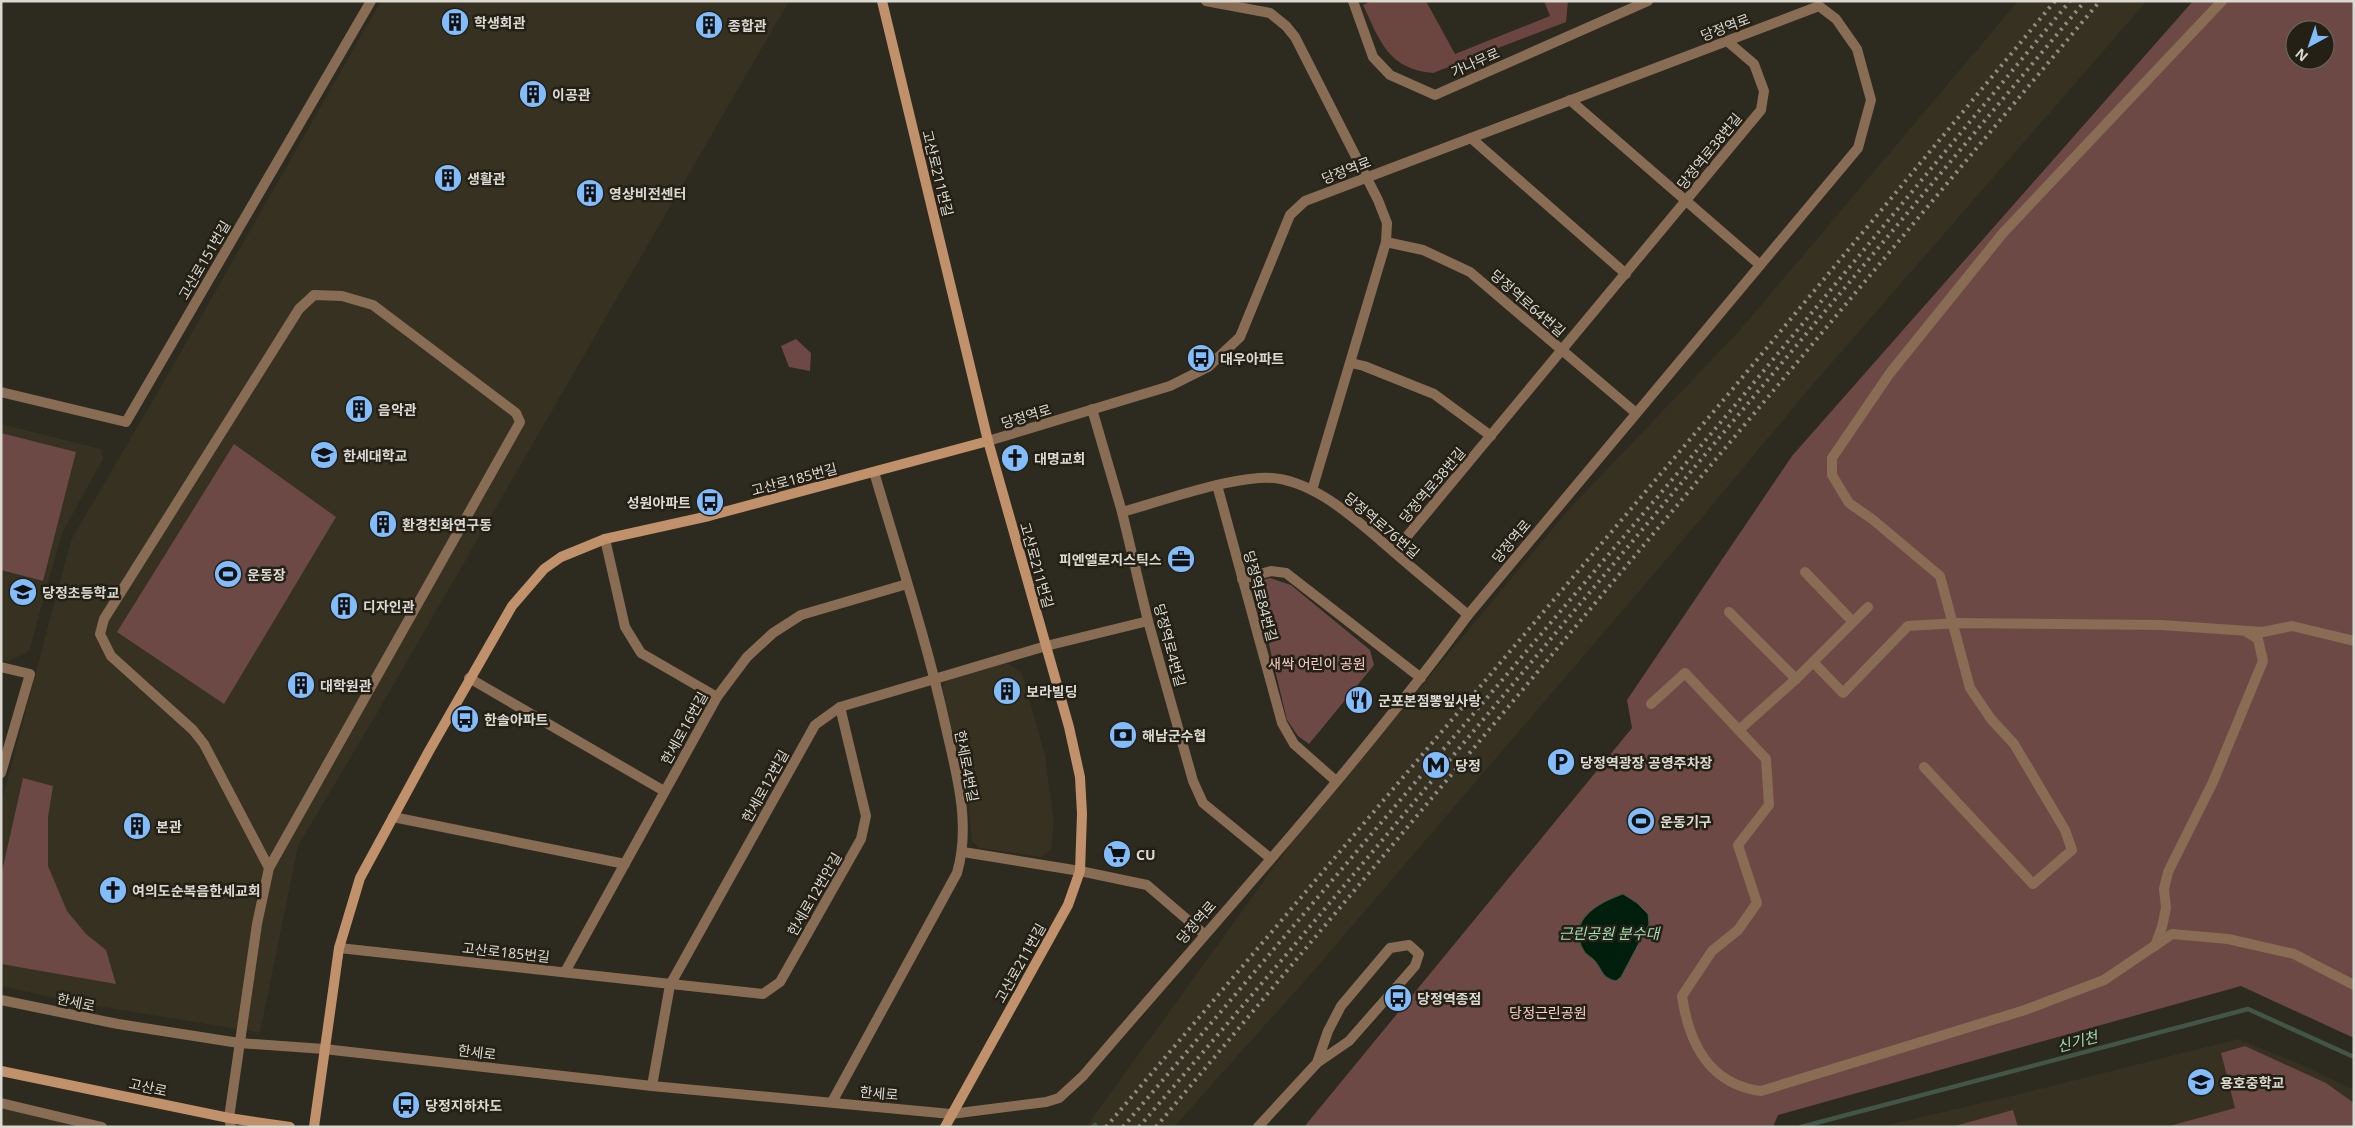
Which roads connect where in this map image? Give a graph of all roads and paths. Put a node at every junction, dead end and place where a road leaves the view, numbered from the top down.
1 (371, 1) edge
2 (882, 1) edge
3 (1206, 1) edge
4 (1353, 1) edge
5 (1648, 1) edge
6 (2222, 1) edge
7 (1727, 41) junction
8 (1570, 100) junction
9 (1471, 138) junction
10 (1366, 176) junction
11 (1686, 201) junction
12 (1386, 242) junction
13 (1760, 265) junction
14 (1626, 274) junction
15 (1562, 350) junction
16 (1351, 363) junction
17 (1, 392) edge
18 (1092, 409) junction
19 (1636, 414) junction
20 (1491, 436) junction
21 (988, 442) junction
22 (874, 472) junction
23 (1217, 485) junction
24 (1312, 490) junction
25 (1122, 512) junction
26 (605, 539) junction
27 (1394, 552) junction
28 (1805, 572) dead end
29 (1242, 579) junction
30 (907, 584) junction
31 (1868, 607) dead end
32 (1729, 612) dead end
33 (1468, 615) junction
34 (1148, 622) junction
35 (1853, 622) junction
36 (1953, 623) junction
37 (2244, 631) junction
38 (2354, 641) edge
39 (1046, 646) junction
40 (1813, 662) junction
41 (1, 667) edge
42 (469, 678) junction
43 (935, 678) junction
44 (1421, 678) junction
45 (1796, 679) junction
46 (717, 697) junction
47 (1651, 704) dead end
48 (840, 707) junction
49 (1739, 730) junction
50 (1924, 767) dead end
51 (1, 773) edge
52 (1336, 781) junction
53 (664, 791) junction
54 (393, 817) junction
55 (964, 852) junction
56 (1270, 858) junction
57 (625, 864) junction
58 (269, 868) junction
59 (1080, 870) junction
60 (1204, 934) junction
61 (2155, 946) junction
62 (339, 948) junction
63 (564, 972) junction
64 (670, 985) junction
65 (2354, 985) edge
66 (1, 1000) edge
67 (239, 1043) junction
68 (324, 1048) junction
69 (1316, 1063) junction
70 (1, 1071) edge
71 (652, 1086) junction
72 (832, 1102) junction
73 (1, 1103) edge
74 (952, 1114) junction
75 (230, 1122) edge
76 (102, 1127) edge
77 (290, 1127) edge
78 (314, 1127) edge
79 (945, 1127) edge
80 (1258, 1127) edge

1 - 17 street, 고산로151번길
2 - 21 street, 고산로211번길
3 - 10 street
4 - 5 street, 가나무로
6 - 36 street
7 - 8 street, 당정역로
7 - 11 street, 당정역로38번길
7 - 13 street, 당정역로
8 - 9 street, 당정역로
8 - 11 street
9 - 10 street, 당정역로
9 - 14 street
10 - 12 street
10 - 18 street, 당정역로
11 - 13 street
11 - 14 street, 당정역로38번길
12 - 15 street, 당정역로64번길
12 - 16 street
13 - 19 street, 당정역로
14 - 15 street, 당정역로38번길
15 - 19 street, 당정역로64번길
15 - 20 street, 당정역로38번길
16 - 20 street
16 - 24 street
18 - 21 street, 당정역로
18 - 25 street, 당정역로4번길
19 - 33 street, 당정역로
20 - 27 street, 당정역로38번길
21 - 22 street, 고산로185번길
21 - 39 street, 고산로211번길
22 - 26 street, 고산로185번길
22 - 30 street, 한세로4번길
23 - 24 street, 당정역로76번길
23 - 25 street, 당정역로76번길
23 - 29 street, 당정역로84번길
24 - 27 street, 당정역로76번길
25 - 34 street, 당정역로4번길
26 - 42 street, 고산로185번길
26 - 46 street
27 - 33 street, 당정역로76번길
28 - 35 street
29 - 44 street
29 - 52 street, 당정역로84번길
30 - 43 street, 한세로4번길
30 - 46 street, 한세로16번길
31 - 35 street
32 - 45 street
33 - 44 street, 당정역로
34 - 39 street, 한세로12번길
34 - 56 street, 당정역로4번길
35 - 40 street
36 - 37 street
36 - 40 street
36 - 50 street
37 - 38 street
37 - 61 street
39 - 43 street, 한세로12번길
39 - 59 street, 고산로211번길
40 - 45 street
41 - 51 street
42 - 53 street
42 - 54 street, 고산로185번길
43 - 48 street, 한세로12번길
43 - 55 street, 한세로4번길
44 - 52 street, 당정역로
45 - 49 street
46 - 53 street, 한세로16번길
47 - 49 street
48 - 64 street, 한세로12번길
48 - 64 street, 한세로12번안길
49 - 61 street
52 - 56 street, 당정역로
53 - 57 street, 한세로16번길
54 - 57 street
54 - 62 street, 고산로185번길
55 - 59 street
55 - 72 street, 한세로4번길
56 - 60 street, 당정역로
57 - 63 street, 한세로16번길
58 - 58 street
58 - 67 street
59 - 60 street
59 - 74 street, 고산로211번길
60 - 74 street, 당정역로
61 - 65 street
62 - 63 street, 고산로185번길
62 - 68 street, 고산로185번길
63 - 64 street, 고산로185번길
64 - 71 street, 한세로12번길
66 - 67 street, 한세로
67 - 68 street, 한세로
67 - 75 street
68 - 71 street, 한세로
68 - 78 street, 고산로185번길
69 - 69 street
69 - 80 street
70 - 75 street, 고산로
71 - 72 street, 한세로
72 - 74 street, 한세로
73 - 76 street
74 - 79 street, 고산로211번길
75 - 77 street, 고산로

